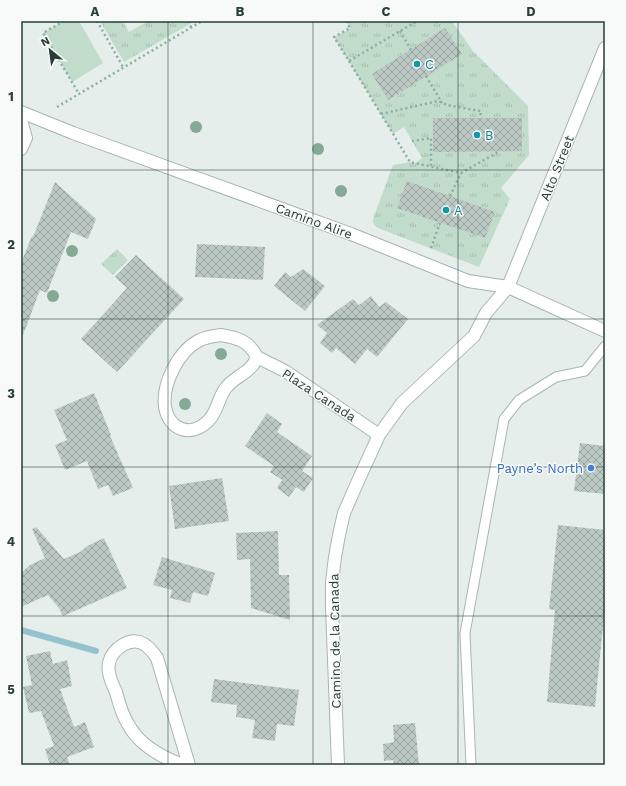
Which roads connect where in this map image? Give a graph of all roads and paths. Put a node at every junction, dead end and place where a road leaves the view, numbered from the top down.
1 (64, 21) edge
2 (97, 21) edge
3 (188, 21) edge
4 (202, 21) edge
5 (346, 21) edge
6 (417, 21) edge
7 (191, 27) junction
8 (400, 31) junction
9 (605, 48) edge
10 (411, 50) dead end
11 (349, 61) junction
12 (123, 67) junction
13 (426, 76) dead end
14 (79, 94) junction
15 (442, 103) junction
16 (57, 107) dead end
17 (21, 112) edge
18 (381, 114) junction
19 (480, 118) dead end
20 (21, 120) edge
21 (412, 140) dead end
22 (21, 149) edge
23 (500, 151) dead end
24 (432, 167) junction
25 (461, 173) junction
26 (450, 196) dead end
27 (440, 223) dead end
28 (431, 249) dead end
29 (508, 287) junction
30 (605, 331) edge
31 (605, 346) edge
32 (256, 357) junction
33 (379, 435) junction
34 (183, 765) edge
35 (189, 765) edge
36 (338, 765) edge
37 (471, 765) edge

1 - 14 path
2 - 12 path
3 - 7 path
4 - 7 path
5 - 11 path
6 - 8 path
7 - 12 path
8 - 10 path
8 - 11 path
9 - 29 street, Alto Street
11 - 18 path
12 - 14 path
13 - 15 path
14 - 16 path
15 - 18 path
15 - 19 path
17 - 29 street, Camino Alire
18 - 24 path
20 - 22 street
21 - 24 path
23 - 25 path
24 - 25 path
25 - 26 path
27 - 28 path
29 - 30 street, Camino Alire
29 - 33 street, Camino de la Canada
31 - 37 lane
32 - 32 street, Plaza Canada
32 - 33 street, Plaza Canada
33 - 36 street, Camino de la Canada
34 - 35 street

